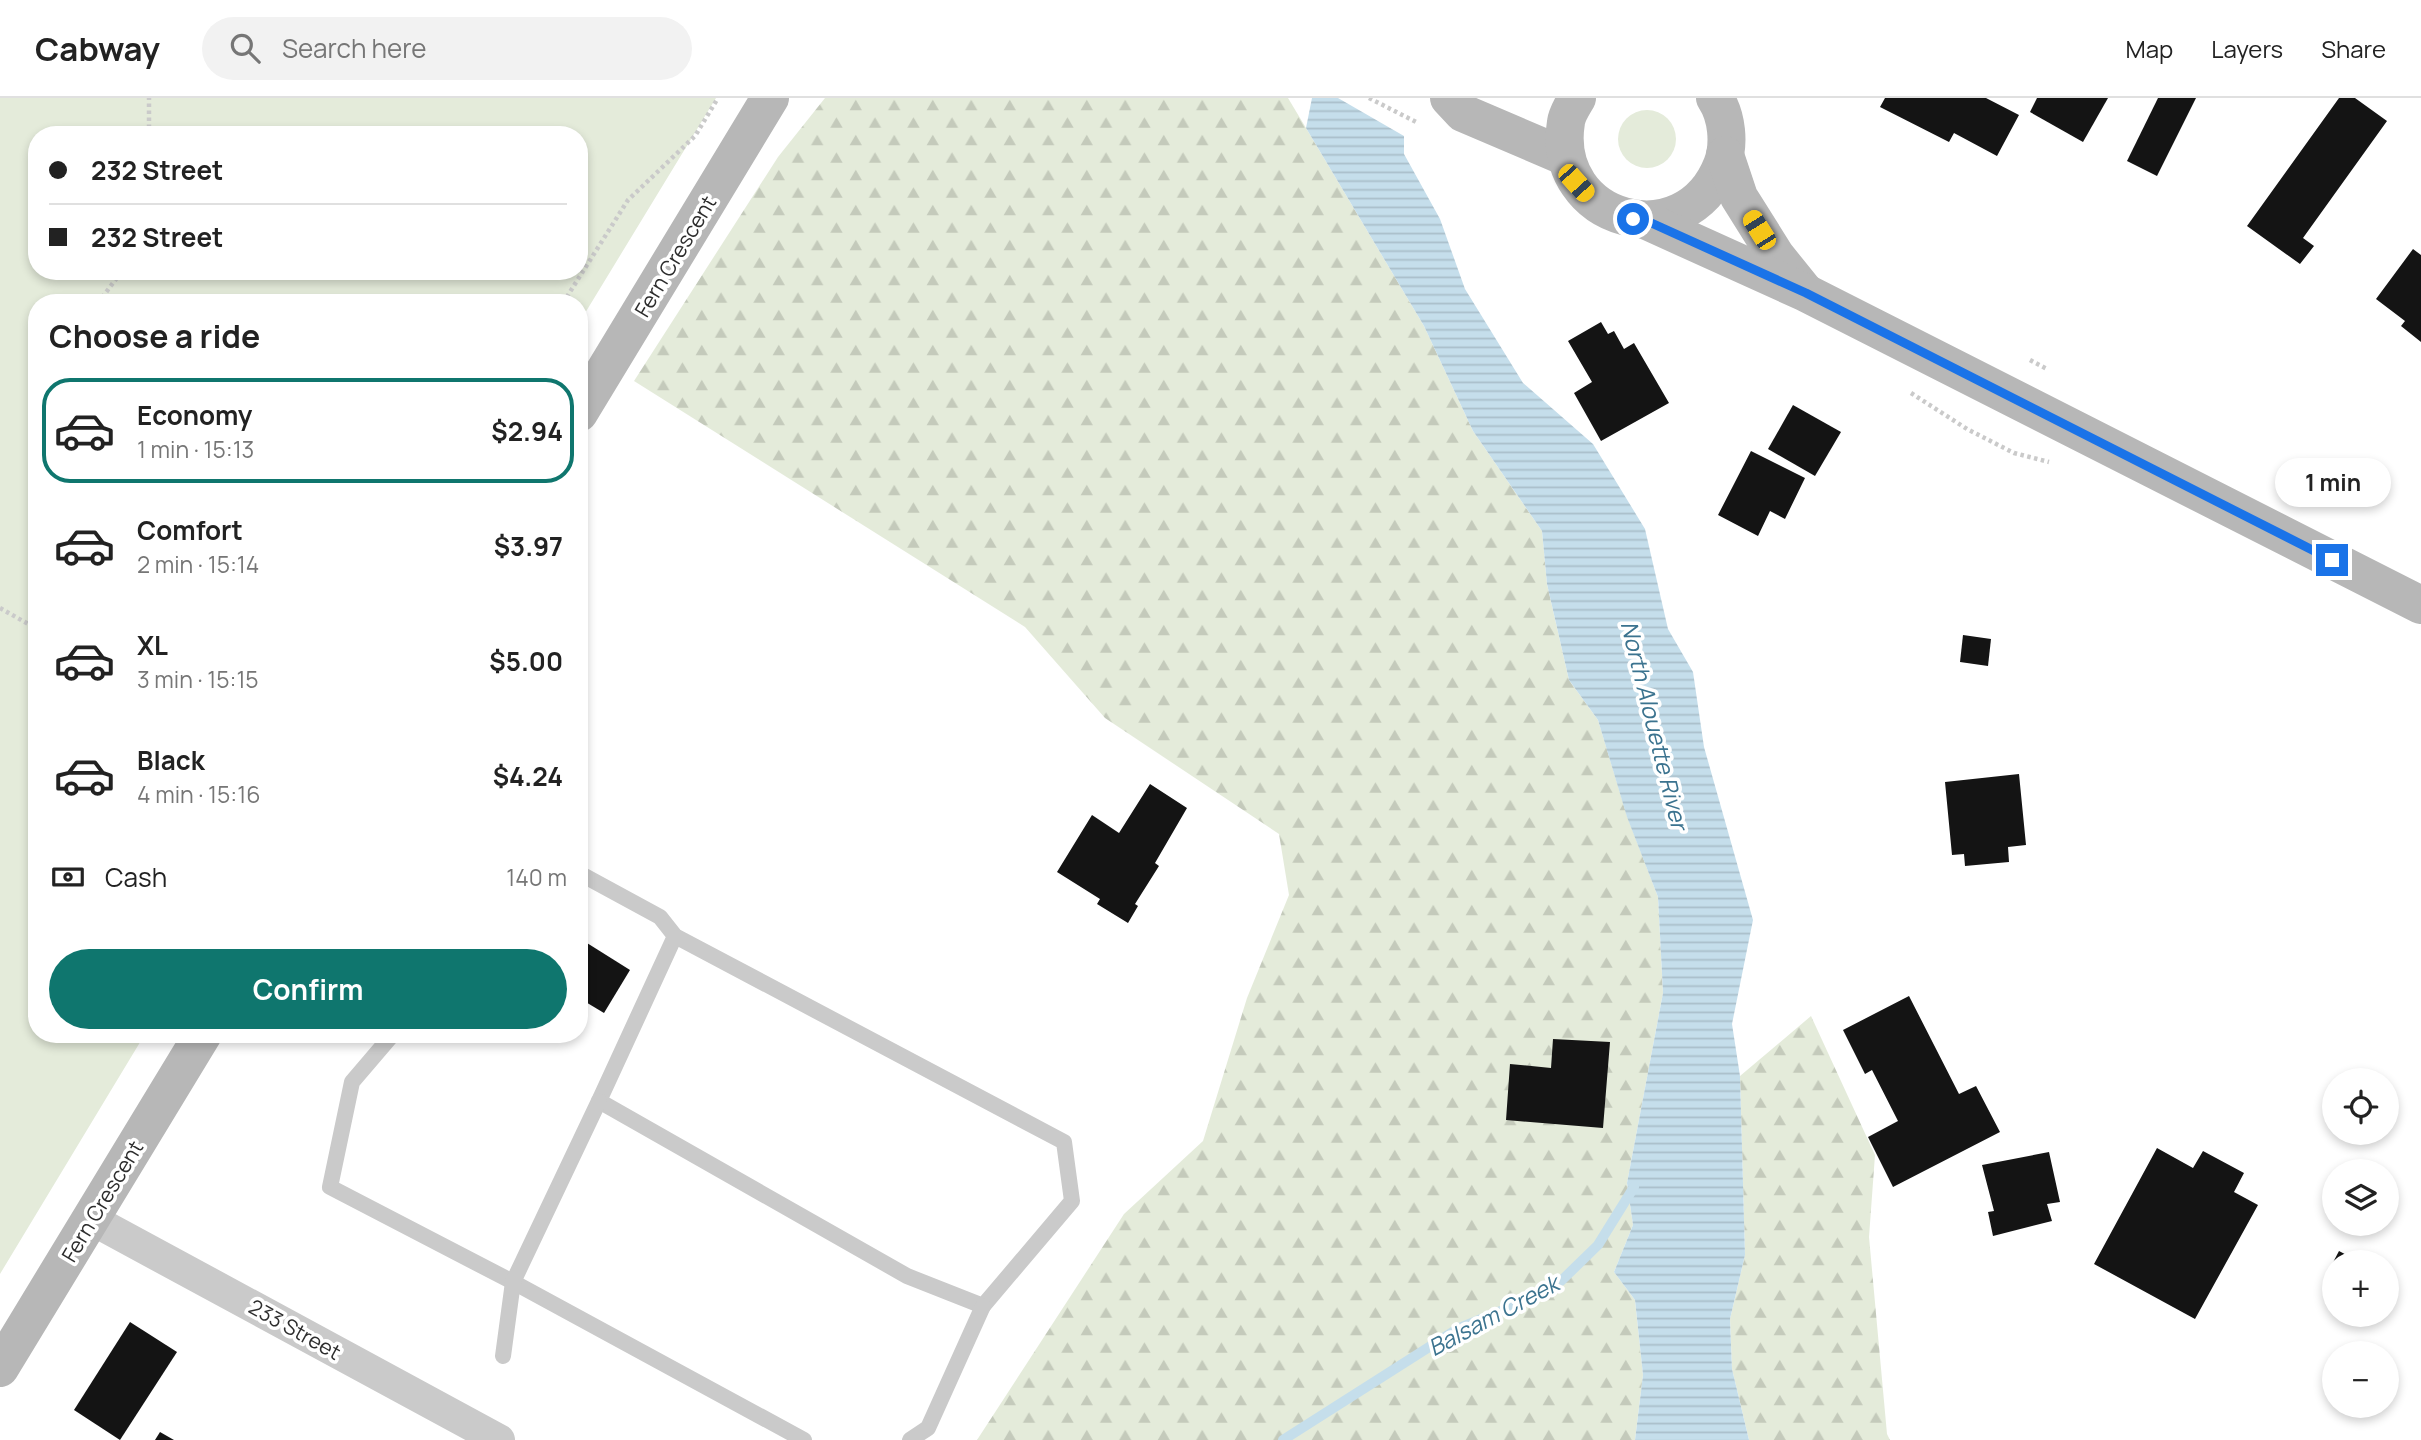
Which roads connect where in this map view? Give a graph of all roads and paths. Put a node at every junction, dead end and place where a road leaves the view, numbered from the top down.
1 (149, 98) edge
2 (718, 98) edge
3 (770, 98) edge
4 (1369, 98) edge
5 (1449, 98) edge
6 (1577, 98) edge
7 (1715, 98) edge
8 (1422, 125) dead end
9 (149, 126) edge
10 (1726, 155) junction
11 (1566, 157) junction
12 (1647, 221) junction
13 (588, 263) edge
14 (1806, 293) junction
15 (588, 398) edge
16 (2421, 605) edge
17 (0, 608) edge
18 (28, 624) edge
19 (588, 878) edge
20 (675, 936) junction
21 (198, 1043) edge
22 (385, 1043) edge
23 (599, 1101) junction
24 (91, 1219) junction
25 (513, 1282) junction
26 (983, 1306) junction
27 (503, 1356) dead end
28 (0, 1368) edge
29 (499, 1440) edge
30 (804, 1440) edge
31 (910, 1440) edge

1 - 9 path
2 - 13 path
3 - 15 street, Fern Crescent
4 - 8 path
5 - 11 street
6 - 11 street
7 - 10 street
10 - 12 street
10 - 14 street
11 - 12 street
12 - 14 street
14 - 16 street
17 - 18 path
19 - 20 lane
20 - 23 lane
20 - 26 lane
21 - 24 street, Fern Crescent
22 - 25 lane
23 - 25 lane
23 - 26 lane
24 - 28 street, Fern Crescent
24 - 29 street, 233 Street
25 - 27 lane
25 - 30 lane
26 - 31 lane

